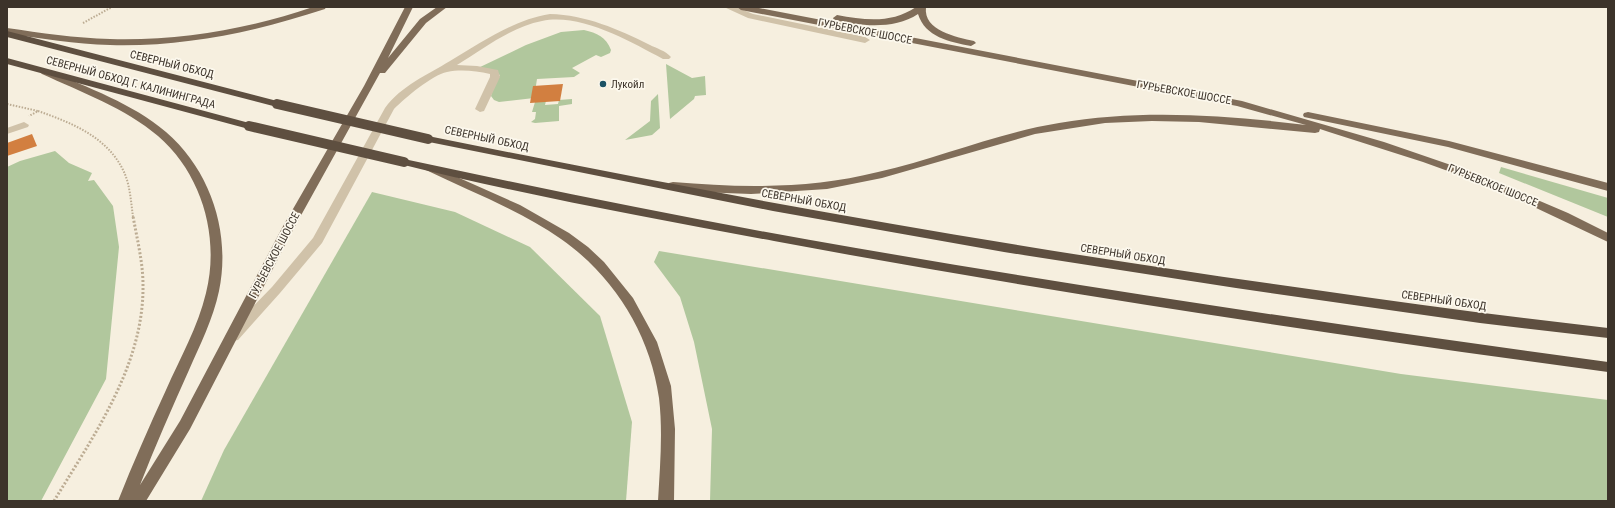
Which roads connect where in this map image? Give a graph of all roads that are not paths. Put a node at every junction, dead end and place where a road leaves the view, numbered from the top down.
1 (322, 7) edge
2 (409, 7) edge
3 (443, 7) edge
4 (728, 7) edge
5 (741, 7) edge
6 (921, 7) edge
7 (765, 12) junction
8 (7, 33) edge
9 (865, 40) dead end
10 (666, 57) dead end
11 (7, 61) edge
12 (1060, 69) junction
13 (442, 70) junction
14 (45, 72) junction
15 (369, 86) junction
16 (1238, 102) junction
17 (480, 109) dead end
18 (24, 125) dead end
19 (7, 131) edge
20 (1352, 136) junction
21 (429, 167) junction
22 (609, 177) junction
23 (1608, 187) edge
24 (1608, 238) edge
25 (1608, 333) edge
26 (229, 340) junction
27 (1608, 367) edge
28 (126, 501) edge
29 (138, 501) edge
30 (666, 501) edge

1 - 8 main road
2 - 15 main road, ГУРЬЕВСКОЕ ШОССЕ
3 - 15 main road
4 - 9 street
5 - 7 main road, ГУРЬЕВСКОЕ ШОССЕ
6 - 7 main road
6 - 12 main road
7 - 12 main road, ГУРЬЕВСКОЕ ШОССЕ
8 - 22 highway, СЕВЕРНЫЙ ОБХОД, bridge
10 - 13 street
11 - 14 highway, СЕВЕРНЫЙ ОБХОД Г. КАЛИНИНГРАДА
12 - 16 main road, ГУРЬЕВСКОЕ ШОССЕ
13 - 17 street
13 - 26 street
14 - 21 highway, СЕВЕРНЫЙ ОБХОД Г. КАЛИНИНГРАДА, bridge
14 - 28 main road
15 - 26 main road, ГУРЬЕВСКОЕ ШОССЕ
16 - 20 main road, ГУРЬЕВСКОЕ ШОССЕ
16 - 23 main road
18 - 19 street
20 - 22 main road
20 - 24 main road, ГУРЬЕВСКОЕ ШОССЕ
21 - 27 highway
21 - 30 main road
22 - 25 highway, СЕВЕРНЫЙ ОБХОД
26 - 29 main road, ГУРЬЕВСКОЕ ШОССЕ

